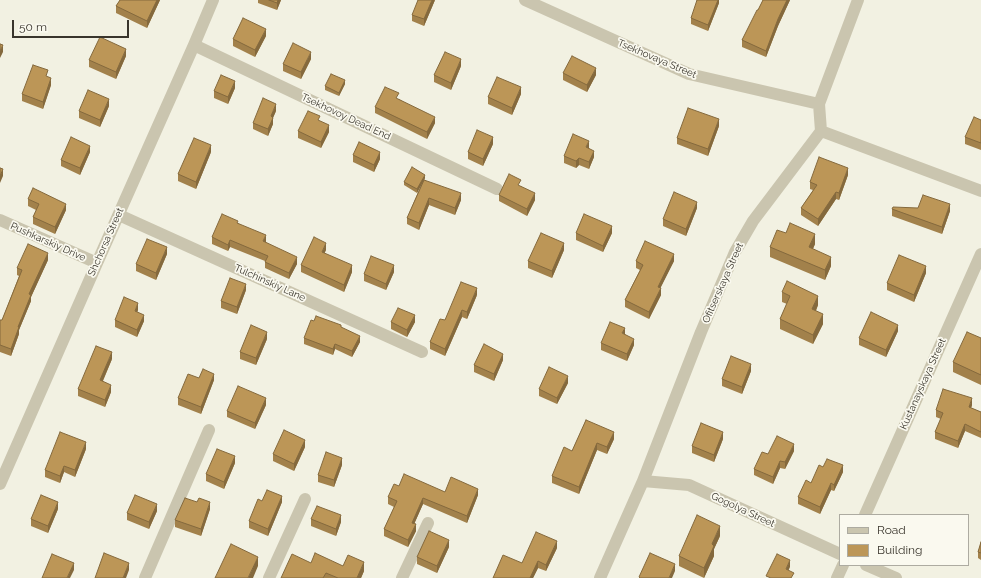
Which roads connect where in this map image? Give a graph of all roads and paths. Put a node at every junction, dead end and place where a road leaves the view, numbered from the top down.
1 (212, 0) edge
2 (525, 0) edge
3 (858, 0) edge
4 (194, 45) junction
5 (819, 104) junction
6 (821, 131) junction
7 (497, 189) dead end
8 (981, 191) edge
9 (119, 215) junction
10 (0, 220) edge
11 (981, 254) edge
12 (97, 264) junction
13 (422, 352) dead end
14 (209, 430) dead end
15 (643, 481) junction
16 (0, 484) edge
17 (305, 499) dead end
18 (865, 514) edge
19 (428, 524) dead end
20 (839, 554) edge
21 (843, 566) edge
22 (868, 566) edge
23 (145, 578) edge
24 (269, 578) edge
25 (402, 578) edge
26 (600, 578) edge
27 (837, 578) edge
28 (896, 578) edge

1 - 4 street, Shchorsa Street
2 - 5 street, Tsekhovaya Street
3 - 5 street
4 - 7 street, Tsekhovoy Dead End
4 - 9 street, Shchorsa Street
5 - 6 street
6 - 8 street
6 - 15 street, Ofitserskaya Street
9 - 12 street, Shchorsa Street
9 - 13 street, Tulchinskiy Lane
10 - 12 street, Pushkarskiy Drive
11 - 18 street, Kustanayskaya Street
12 - 16 street, Shchorsa Street
14 - 23 street
15 - 20 street, Gogolya Street
15 - 26 street, Ofitserskaya Street
17 - 24 street
19 - 25 street
21 - 27 street
22 - 28 street

